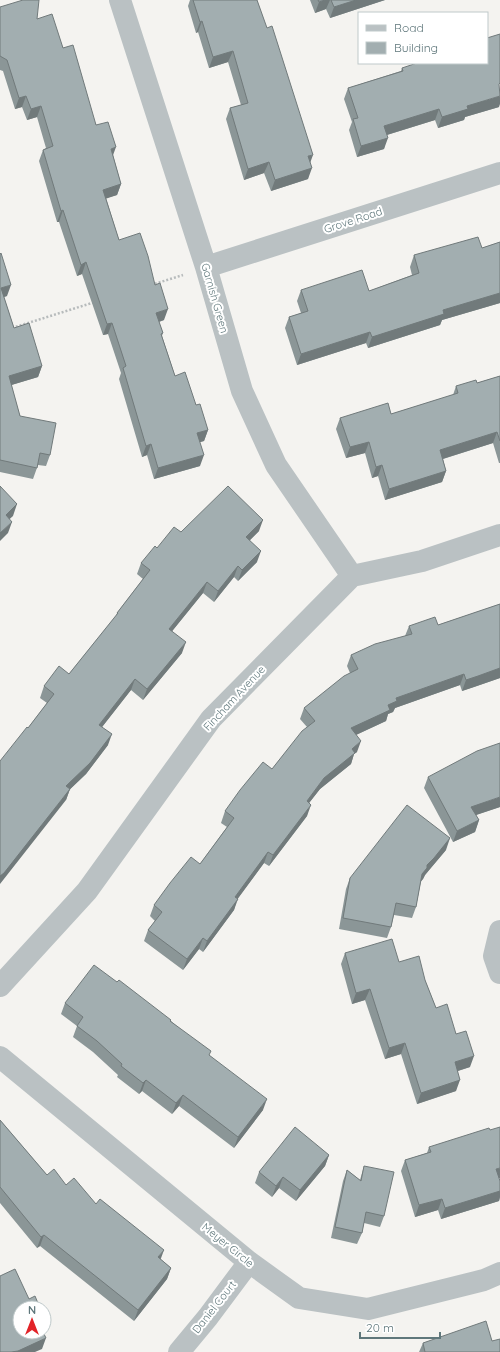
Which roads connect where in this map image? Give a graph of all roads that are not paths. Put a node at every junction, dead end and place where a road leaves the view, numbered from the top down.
1 (120, 0) edge
2 (500, 173) edge
3 (206, 267) junction
4 (500, 534) edge
5 (352, 576) junction
6 (500, 931) edge
7 (500, 973) edge
8 (0, 986) edge
9 (0, 1057) edge
10 (248, 1262) junction
11 (500, 1273) edge
12 (179, 1352) edge

1 - 3 street, Garnish Green
2 - 3 street, Grove Road
3 - 5 street, Garnish Green
4 - 5 street
5 - 8 street, Fincham Avenue
6 - 7 street
9 - 10 street, Meyer Circle
10 - 11 street, Meyer Circle
10 - 12 street, Daniel Court

